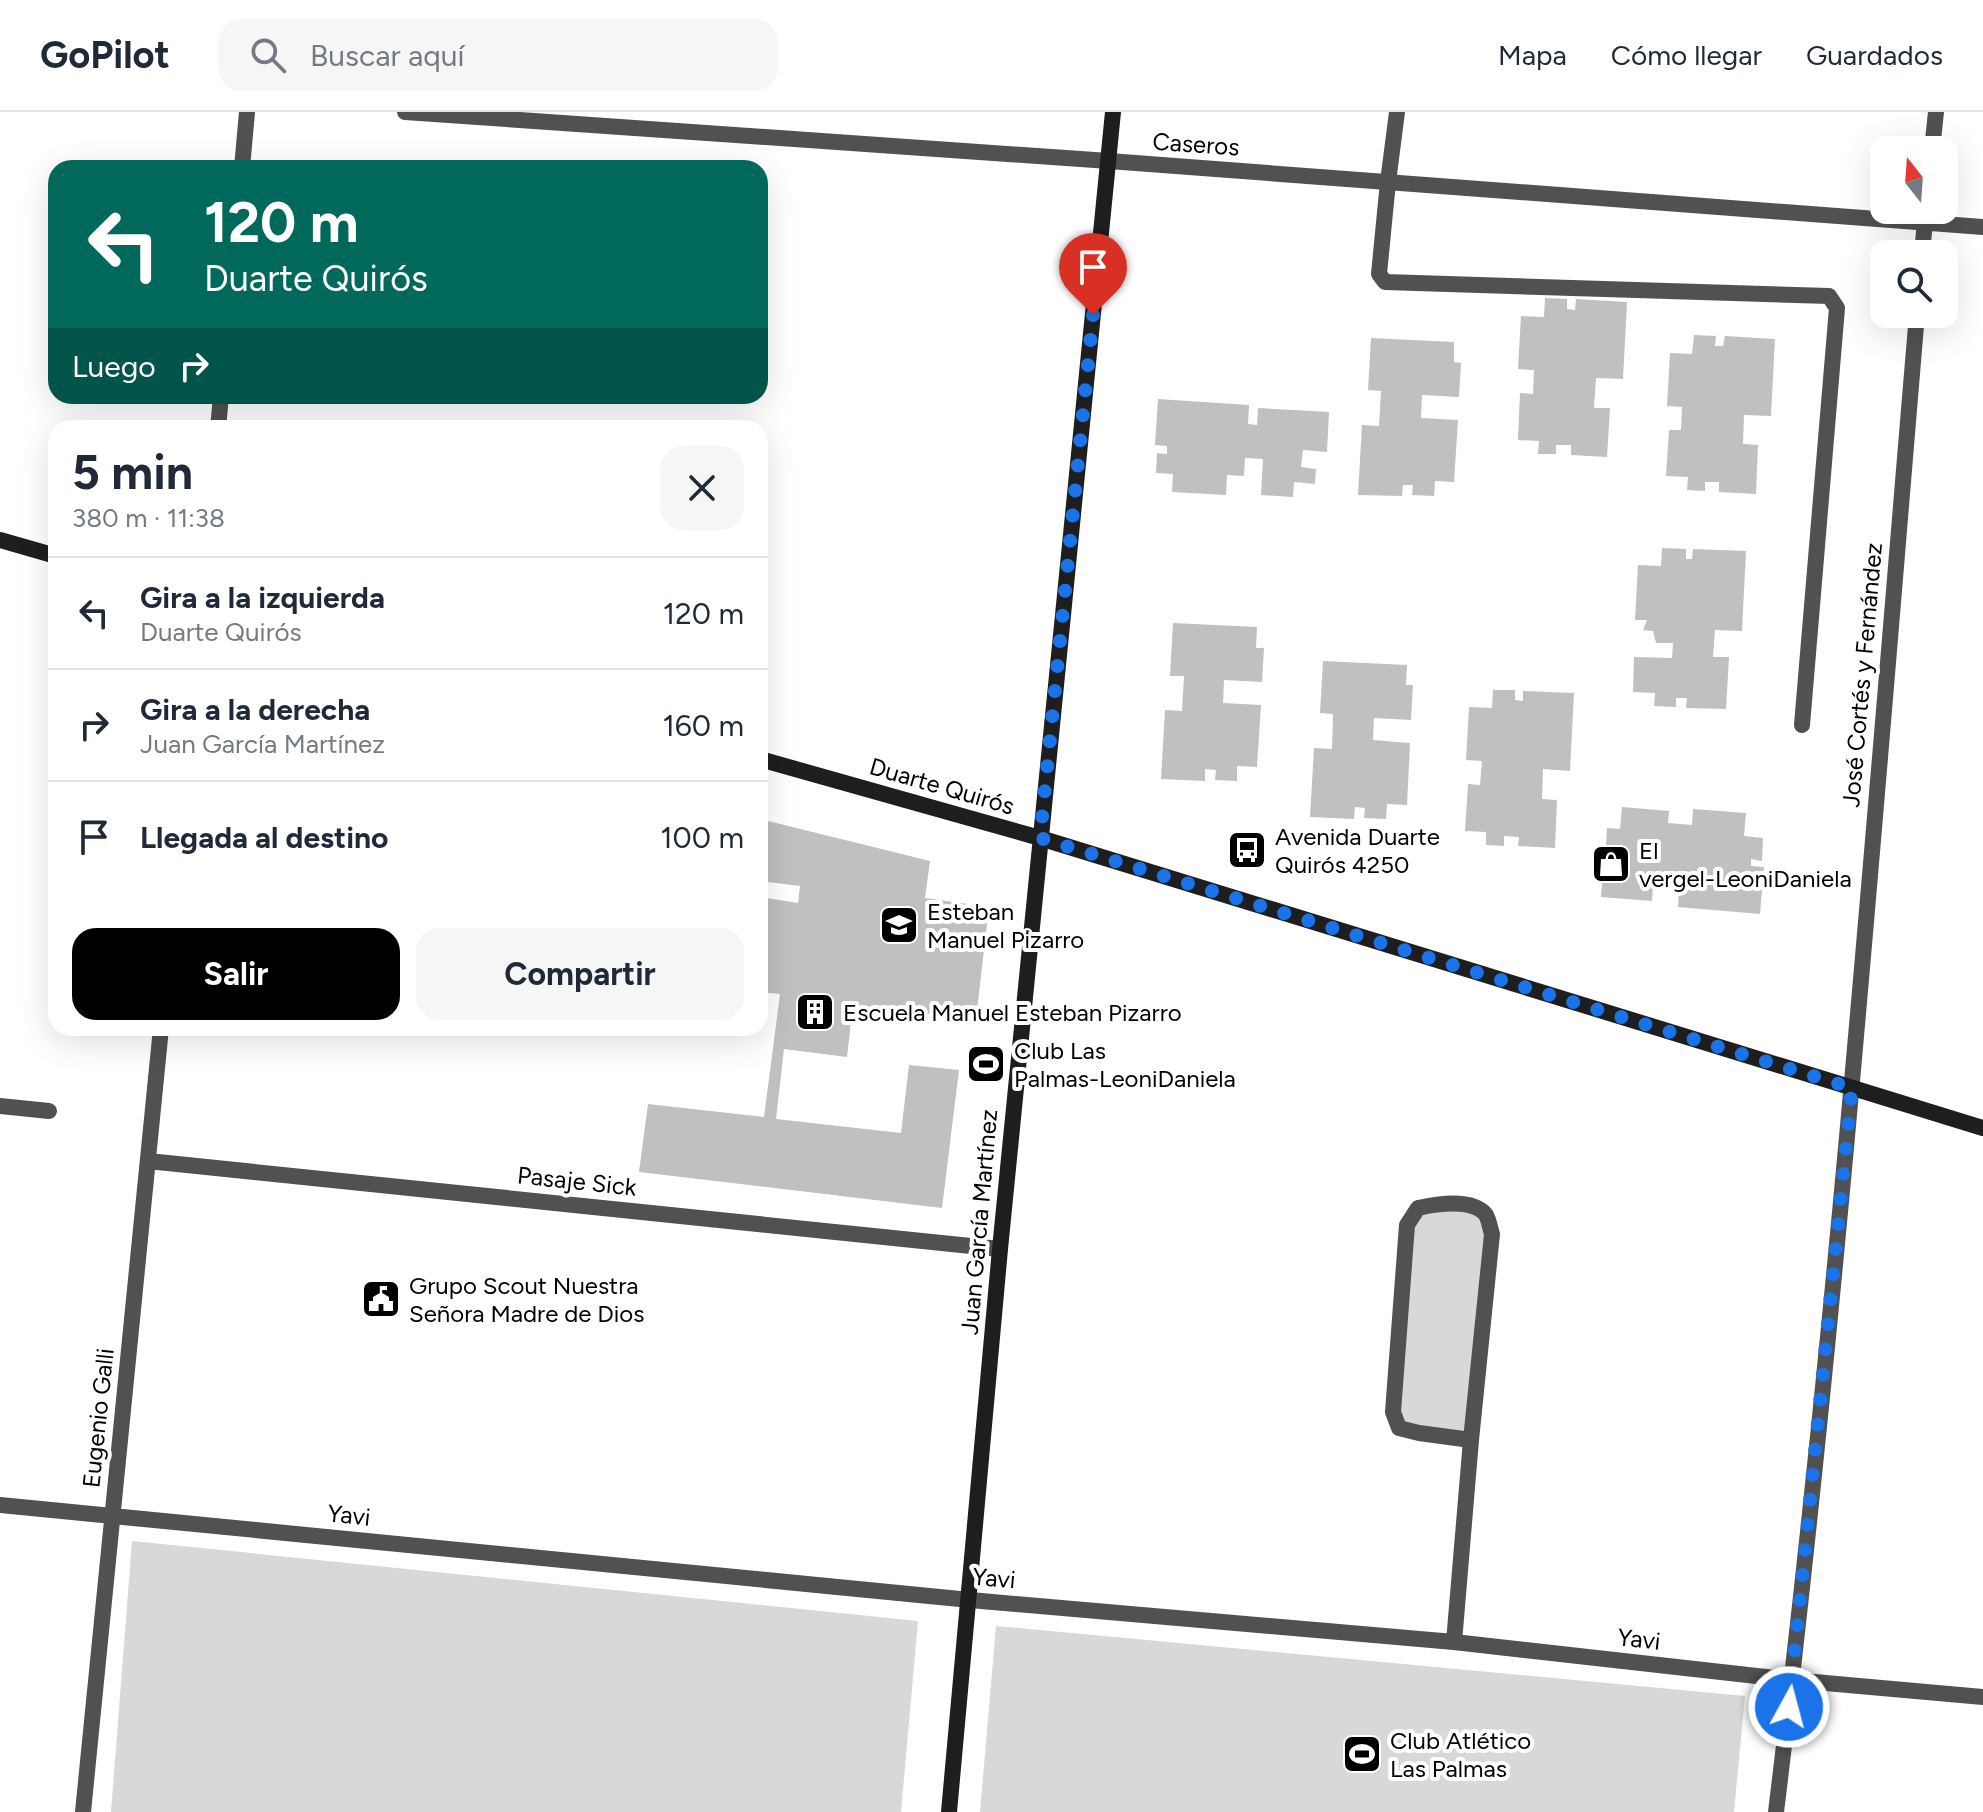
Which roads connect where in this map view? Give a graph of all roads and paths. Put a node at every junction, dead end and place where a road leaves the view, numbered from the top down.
1 (247, 112) edge
2 (405, 112) edge
3 (1113, 112) edge
4 (1397, 112) edge
5 (1936, 112) edge
6 (1933, 136) edge
7 (243, 160) edge
8 (1109, 161) junction
9 (1388, 182) junction
10 (1870, 213) edge
11 (1958, 222) edge
12 (1983, 227) edge
13 (1916, 328) edge
14 (0, 540) edge
15 (48, 554) edge
16 (1802, 725) dead end
17 (768, 761) edge
18 (1040, 838) junction
19 (160, 1036) edge
20 (1852, 1088) junction
21 (0, 1106) edge
22 (49, 1111) dead end
23 (1983, 1128) edge
24 (148, 1161) junction
25 (1000, 1249) junction
26 (1471, 1440) junction
27 (0, 1505) edge
28 (113, 1516) junction
29 (970, 1600) junction
30 (1454, 1642) junction
31 (1792, 1680) junction
32 (1983, 1697) edge
33 (83, 1812) edge
34 (949, 1812) edge
35 (1776, 1812) edge

1 - 7 street
2 - 8 street, Caseros
3 - 8 main road, Juan García Martínez
4 - 9 street
5 - 6 street
8 - 9 street, Caseros
8 - 18 main road, Juan García Martínez
9 - 10 street, Caseros
9 - 16 street
11 - 12 street, Caseros
13 - 20 street, José Cortés y Fernández
14 - 15 main road
17 - 18 main road, Duarte Quirós
18 - 20 main road, Duarte Quirós
18 - 25 main road, Juan García Martínez
19 - 24 street, Eugenio Galli
20 - 23 main road, Duarte Quirós
20 - 31 street, José Cortés y Fernández
21 - 22 street
24 - 25 street, Pasaje Sick
24 - 28 street, Eugenio Galli
25 - 29 main road, Juan García Martínez
26 - 26 street
26 - 30 street
27 - 28 street, Yavi
28 - 29 street, Yavi
28 - 33 street, Eugenio Galli
29 - 30 street, Yavi
29 - 34 main road, Juan García Martínez
30 - 31 street, Yavi
31 - 32 street, Yavi
31 - 35 street, José Cortés y Fernández

